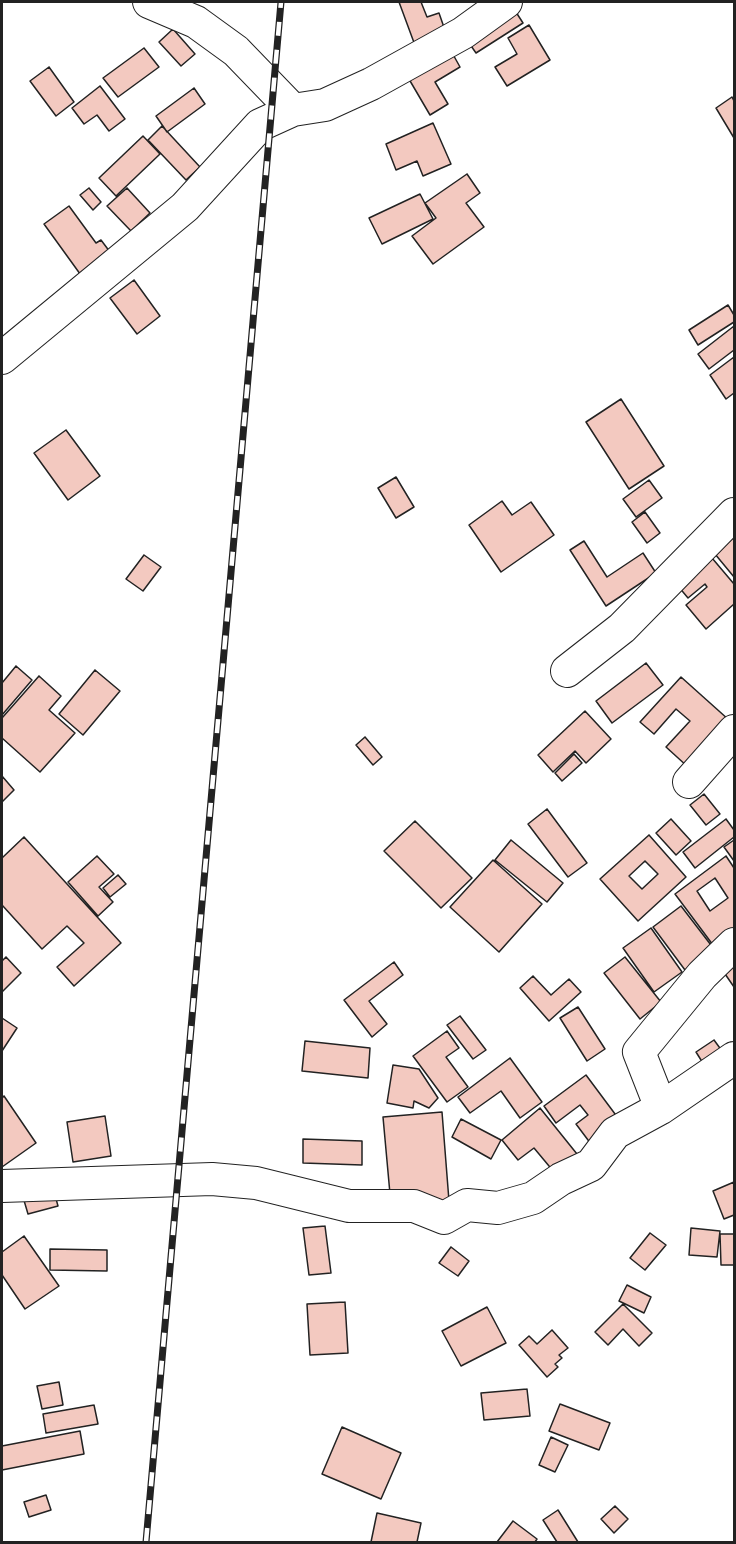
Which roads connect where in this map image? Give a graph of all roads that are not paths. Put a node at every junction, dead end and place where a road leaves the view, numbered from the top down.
1 (149, 2) edge
2 (506, 2) edge
3 (293, 111) junction
4 (2, 358) edge
5 (735, 513) edge
6 (567, 671) dead end
7 (735, 731) edge
8 (689, 782) dead end
9 (735, 944) edge
10 (735, 1058) edge
11 (661, 1108) junction
12 (2, 1186) edge

1 - 3 street
2 - 3 street
3 - 4 street
5 - 6 street
7 - 8 street
9 - 11 street
10 - 11 street
11 - 12 street

